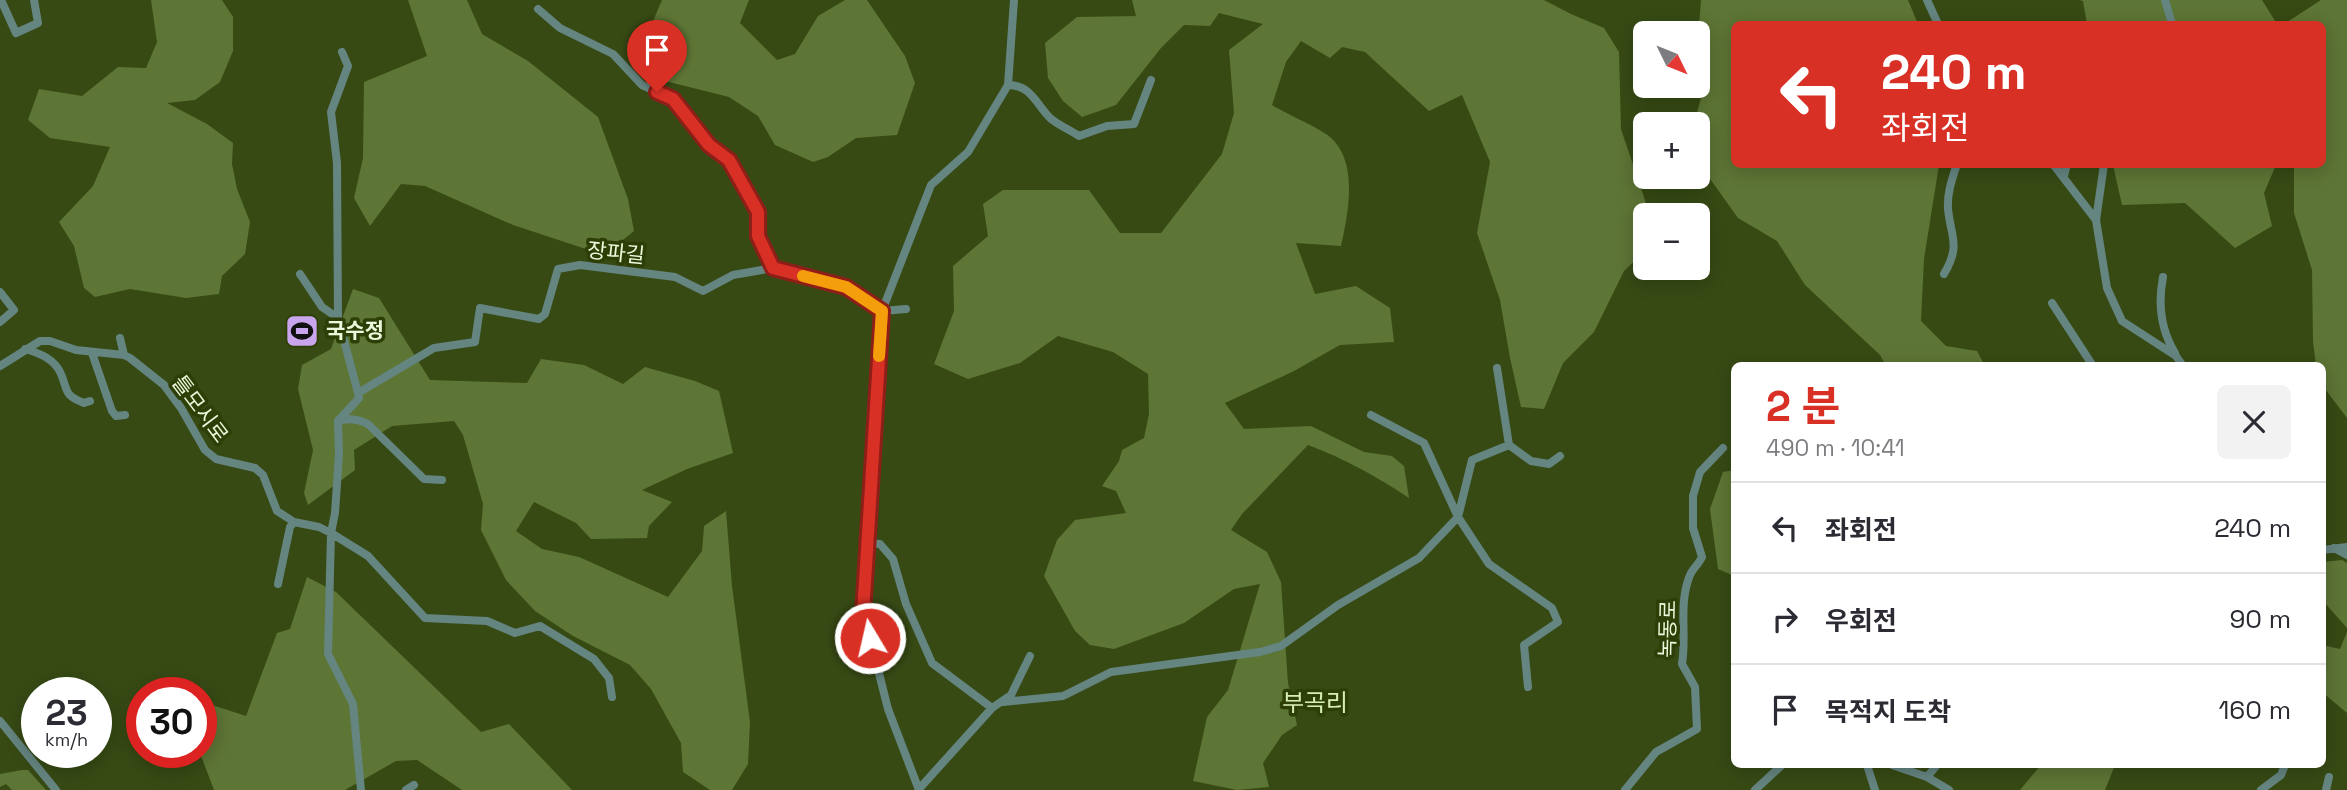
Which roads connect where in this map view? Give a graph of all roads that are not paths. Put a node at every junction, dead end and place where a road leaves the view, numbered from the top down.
1 (1, 0) edge
2 (34, 0) edge
3 (1013, 0) edge
4 (1927, 0) edge
5 (2165, 0) edge
6 (538, 9) dead end
7 (1937, 21) edge
8 (2171, 21) edge
9 (342, 52) dead end
10 (1151, 80) dead end
11 (1008, 85) junction
12 (1955, 168) edge
13 (2057, 168) edge
14 (2066, 168) edge
15 (2103, 168) edge
16 (2064, 176) junction
17 (2096, 220) junction
18 (773, 268) junction
19 (300, 274) dead end
20 (1944, 274) dead end
21 (2163, 277) dead end
22 (0, 292) edge
23 (2052, 303) dead end
24 (906, 309) dead end
25 (882, 311) junction
26 (338, 318) junction
27 (0, 322) edge
28 (120, 338) dead end
29 (25, 349) junction
30 (92, 353) junction
31 (124, 355) junction
32 (2176, 356) junction
33 (2090, 362) edge
34 (2180, 362) edge
35 (0, 366) edge
36 (1497, 368) dead end
37 (358, 393) junction
38 (90, 401) dead end
39 (124, 415) dead end
40 (1371, 415) dead end
41 (338, 421) junction
42 (1509, 444) junction
43 (1723, 448) dead end
44 (1560, 456) dead end
45 (442, 480) dead end
46 (1458, 517) junction
47 (294, 522) junction
48 (331, 533) junction
49 (868, 542) junction
50 (2347, 547) edge
51 (2334, 548) junction
52 (2326, 549) edge
53 (2347, 555) edge
54 (278, 584) dead end
55 (1030, 656) dead end
56 (1528, 687) dead end
57 (612, 697) dead end
58 (1003, 702) junction
59 (992, 708) junction
60 (0, 721) edge
61 (1779, 768) edge
62 (1868, 768) edge
63 (1901, 768) edge
64 (1934, 768) edge
65 (2284, 768) edge
66 (1927, 777) junction
67 (2329, 777) dead end
68 (919, 789) edge
69 (55, 790) edge
70 (361, 790) edge
71 (1625, 790) edge
72 (1755, 790) edge
73 (1875, 790) edge
74 (1949, 790) edge
75 (2261, 790) edge
76 (2326, 790) edge

1 - 2 street
3 - 11 street
4 - 7 street
5 - 8 street
6 - 18 street
9 - 26 street
10 - 11 street
11 - 25 street
12 - 20 street
13 - 16 street
14 - 16 street
15 - 17 street
16 - 17 street
17 - 32 street
18 - 25 street
18 - 37 street, 장파길
19 - 26 street
21 - 32 street
22 - 27 street
23 - 33 street
24 - 25 street
25 - 49 street
26 - 37 street
28 - 31 street
29 - 30 street
29 - 35 street
29 - 38 street
30 - 31 street
30 - 39 street
31 - 47 street, 틀모시로
32 - 34 street
36 - 42 street
37 - 41 street, 장파길
40 - 46 street
41 - 45 street
41 - 48 street
42 - 44 street
42 - 46 street
43 - 71 street, 녹동로
46 - 56 street
46 - 58 street
47 - 48 street
47 - 54 street
48 - 57 street
48 - 70 street
49 - 59 street
49 - 68 street
50 - 51 street
51 - 52 street
51 - 53 street
55 - 58 street
58 - 59 street
59 - 68 street
60 - 69 street
61 - 72 street
62 - 73 street
63 - 66 street
64 - 66 street
65 - 75 street
66 - 74 street
67 - 76 street

